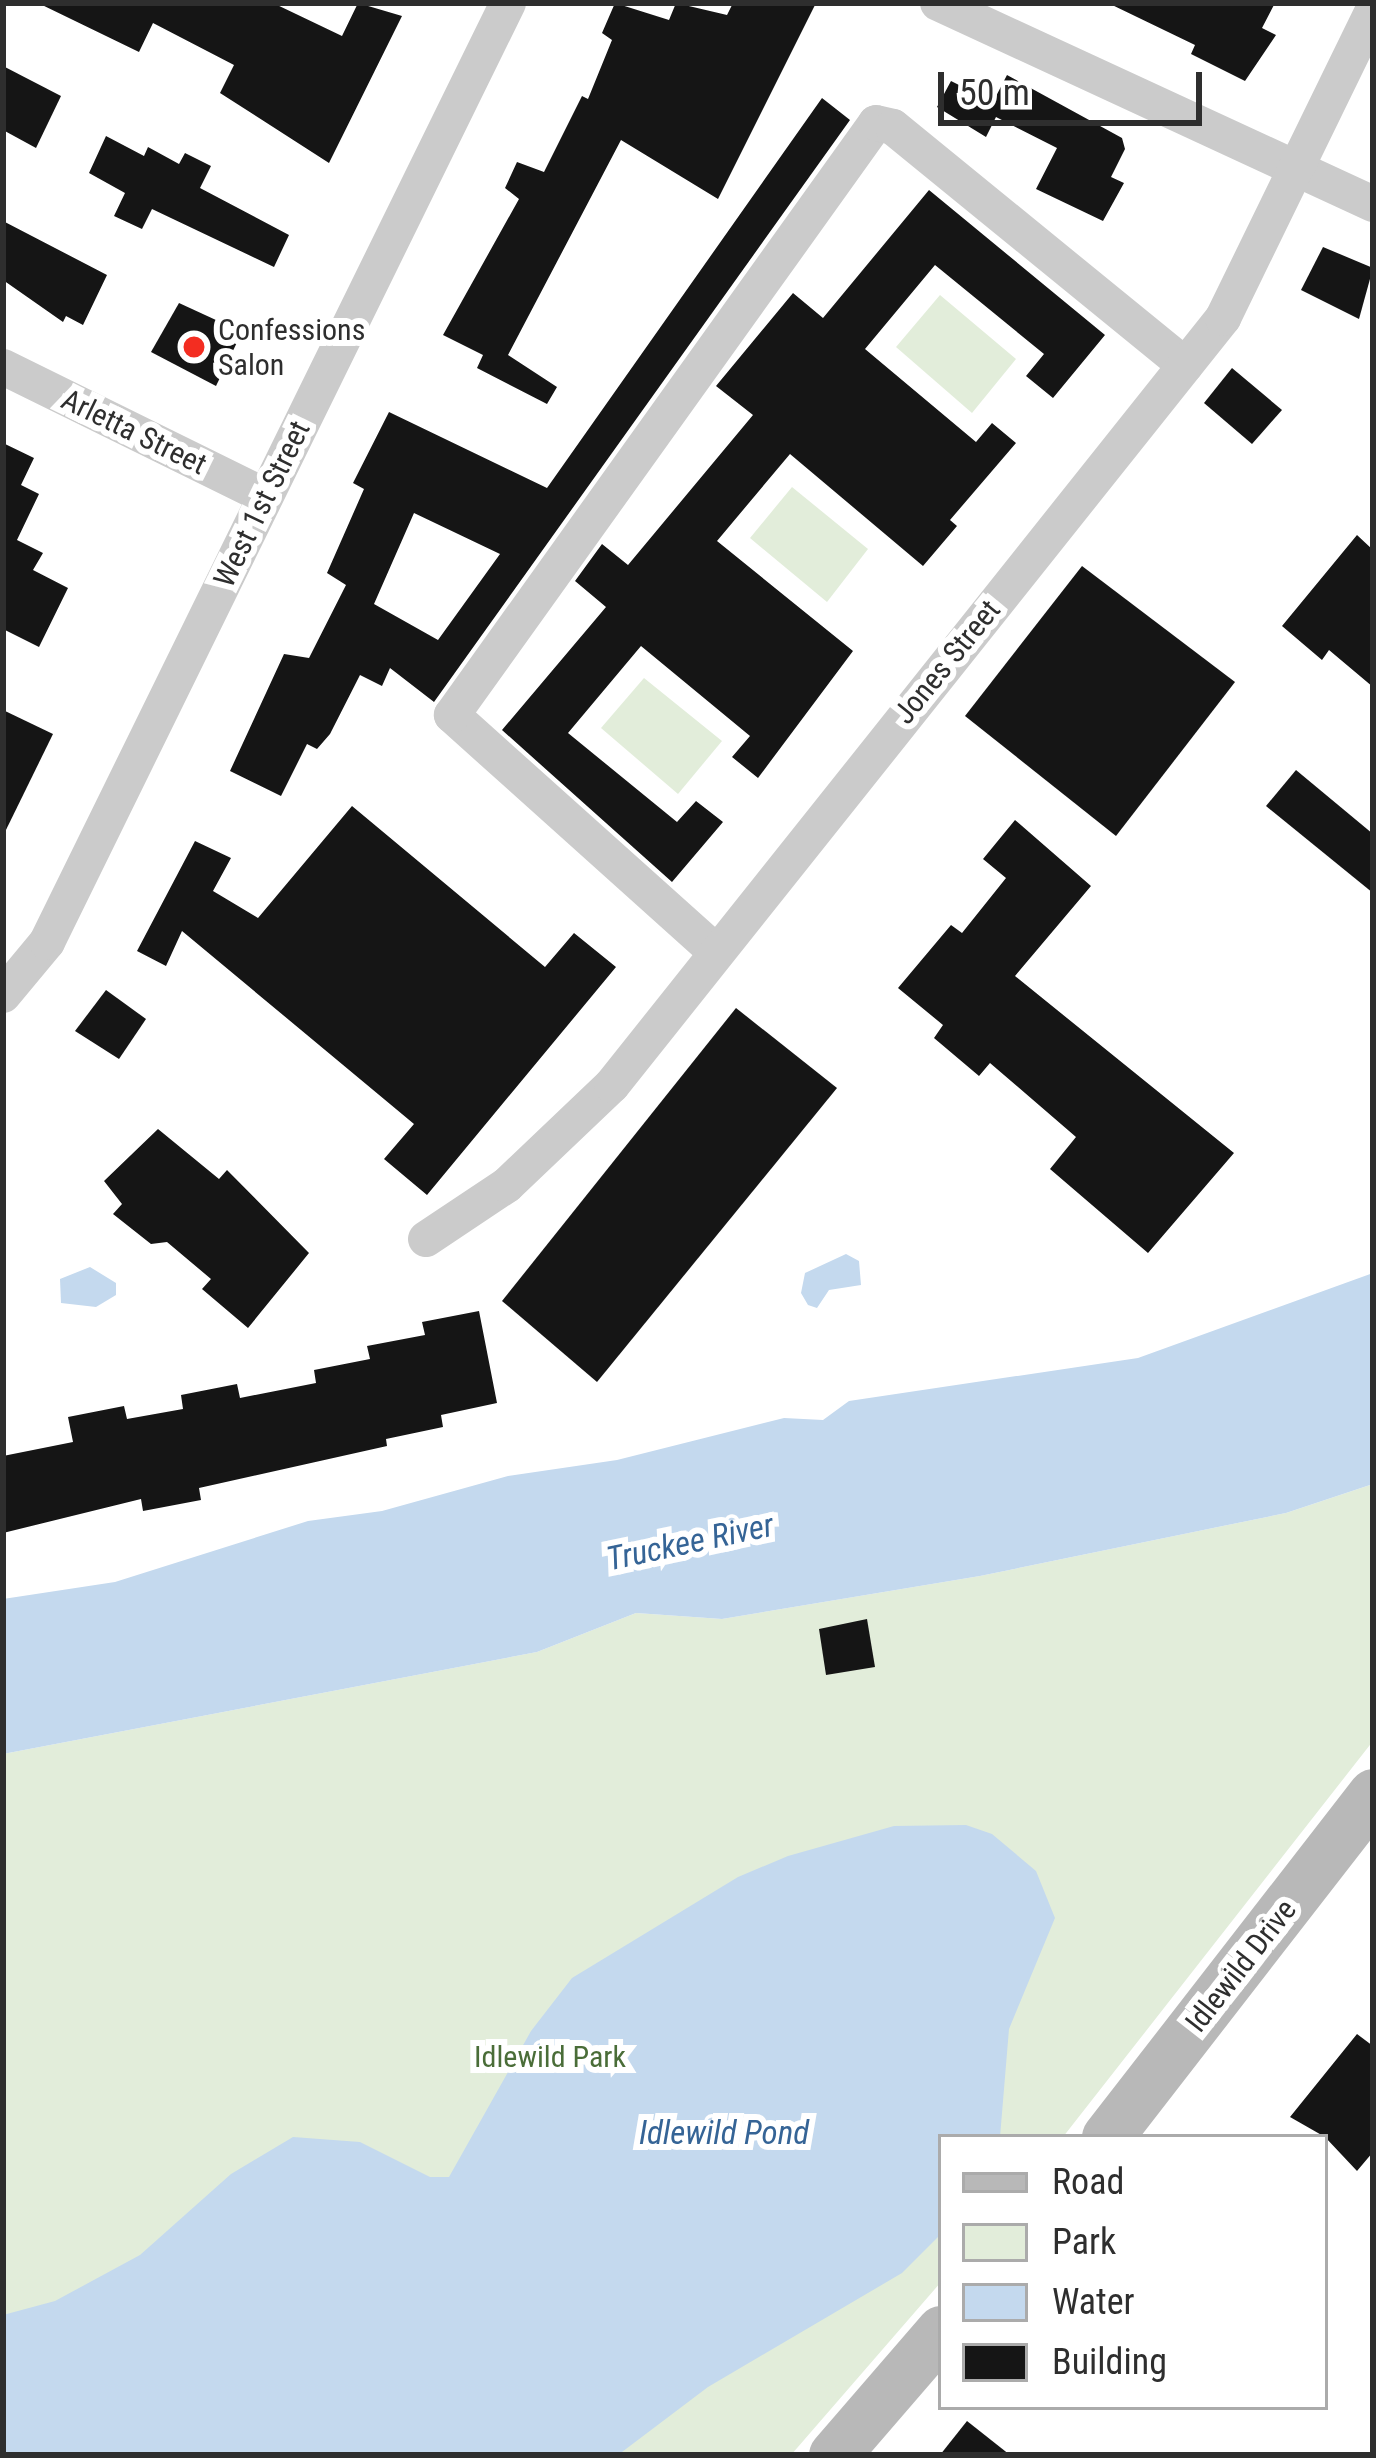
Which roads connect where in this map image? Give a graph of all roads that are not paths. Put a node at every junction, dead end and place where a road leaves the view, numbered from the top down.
1 (508, 3) edge
2 (938, 3) edge
3 (1373, 11) edge
4 (1297, 166) junction
5 (1373, 204) edge
6 (1185, 365) junction
7 (3, 367) edge
8 (265, 496) junction
9 (716, 952) junction
10 (3, 995) edge
11 (426, 1239) dead end
12 (1373, 1794) edge
13 (1109, 2134) edge
14 (938, 2334) edge
15 (834, 2455) edge

1 - 8 street, West 1st Street
2 - 4 street
3 - 4 street, Jones Street
4 - 5 street
4 - 6 street, Jones Street
6 - 9 street, Jones Street
6 - 9 street
7 - 8 street, Arletta Street
8 - 10 street, West 1st Street
9 - 11 street, Jones Street
12 - 13 street, Idlewild Drive
14 - 15 street

